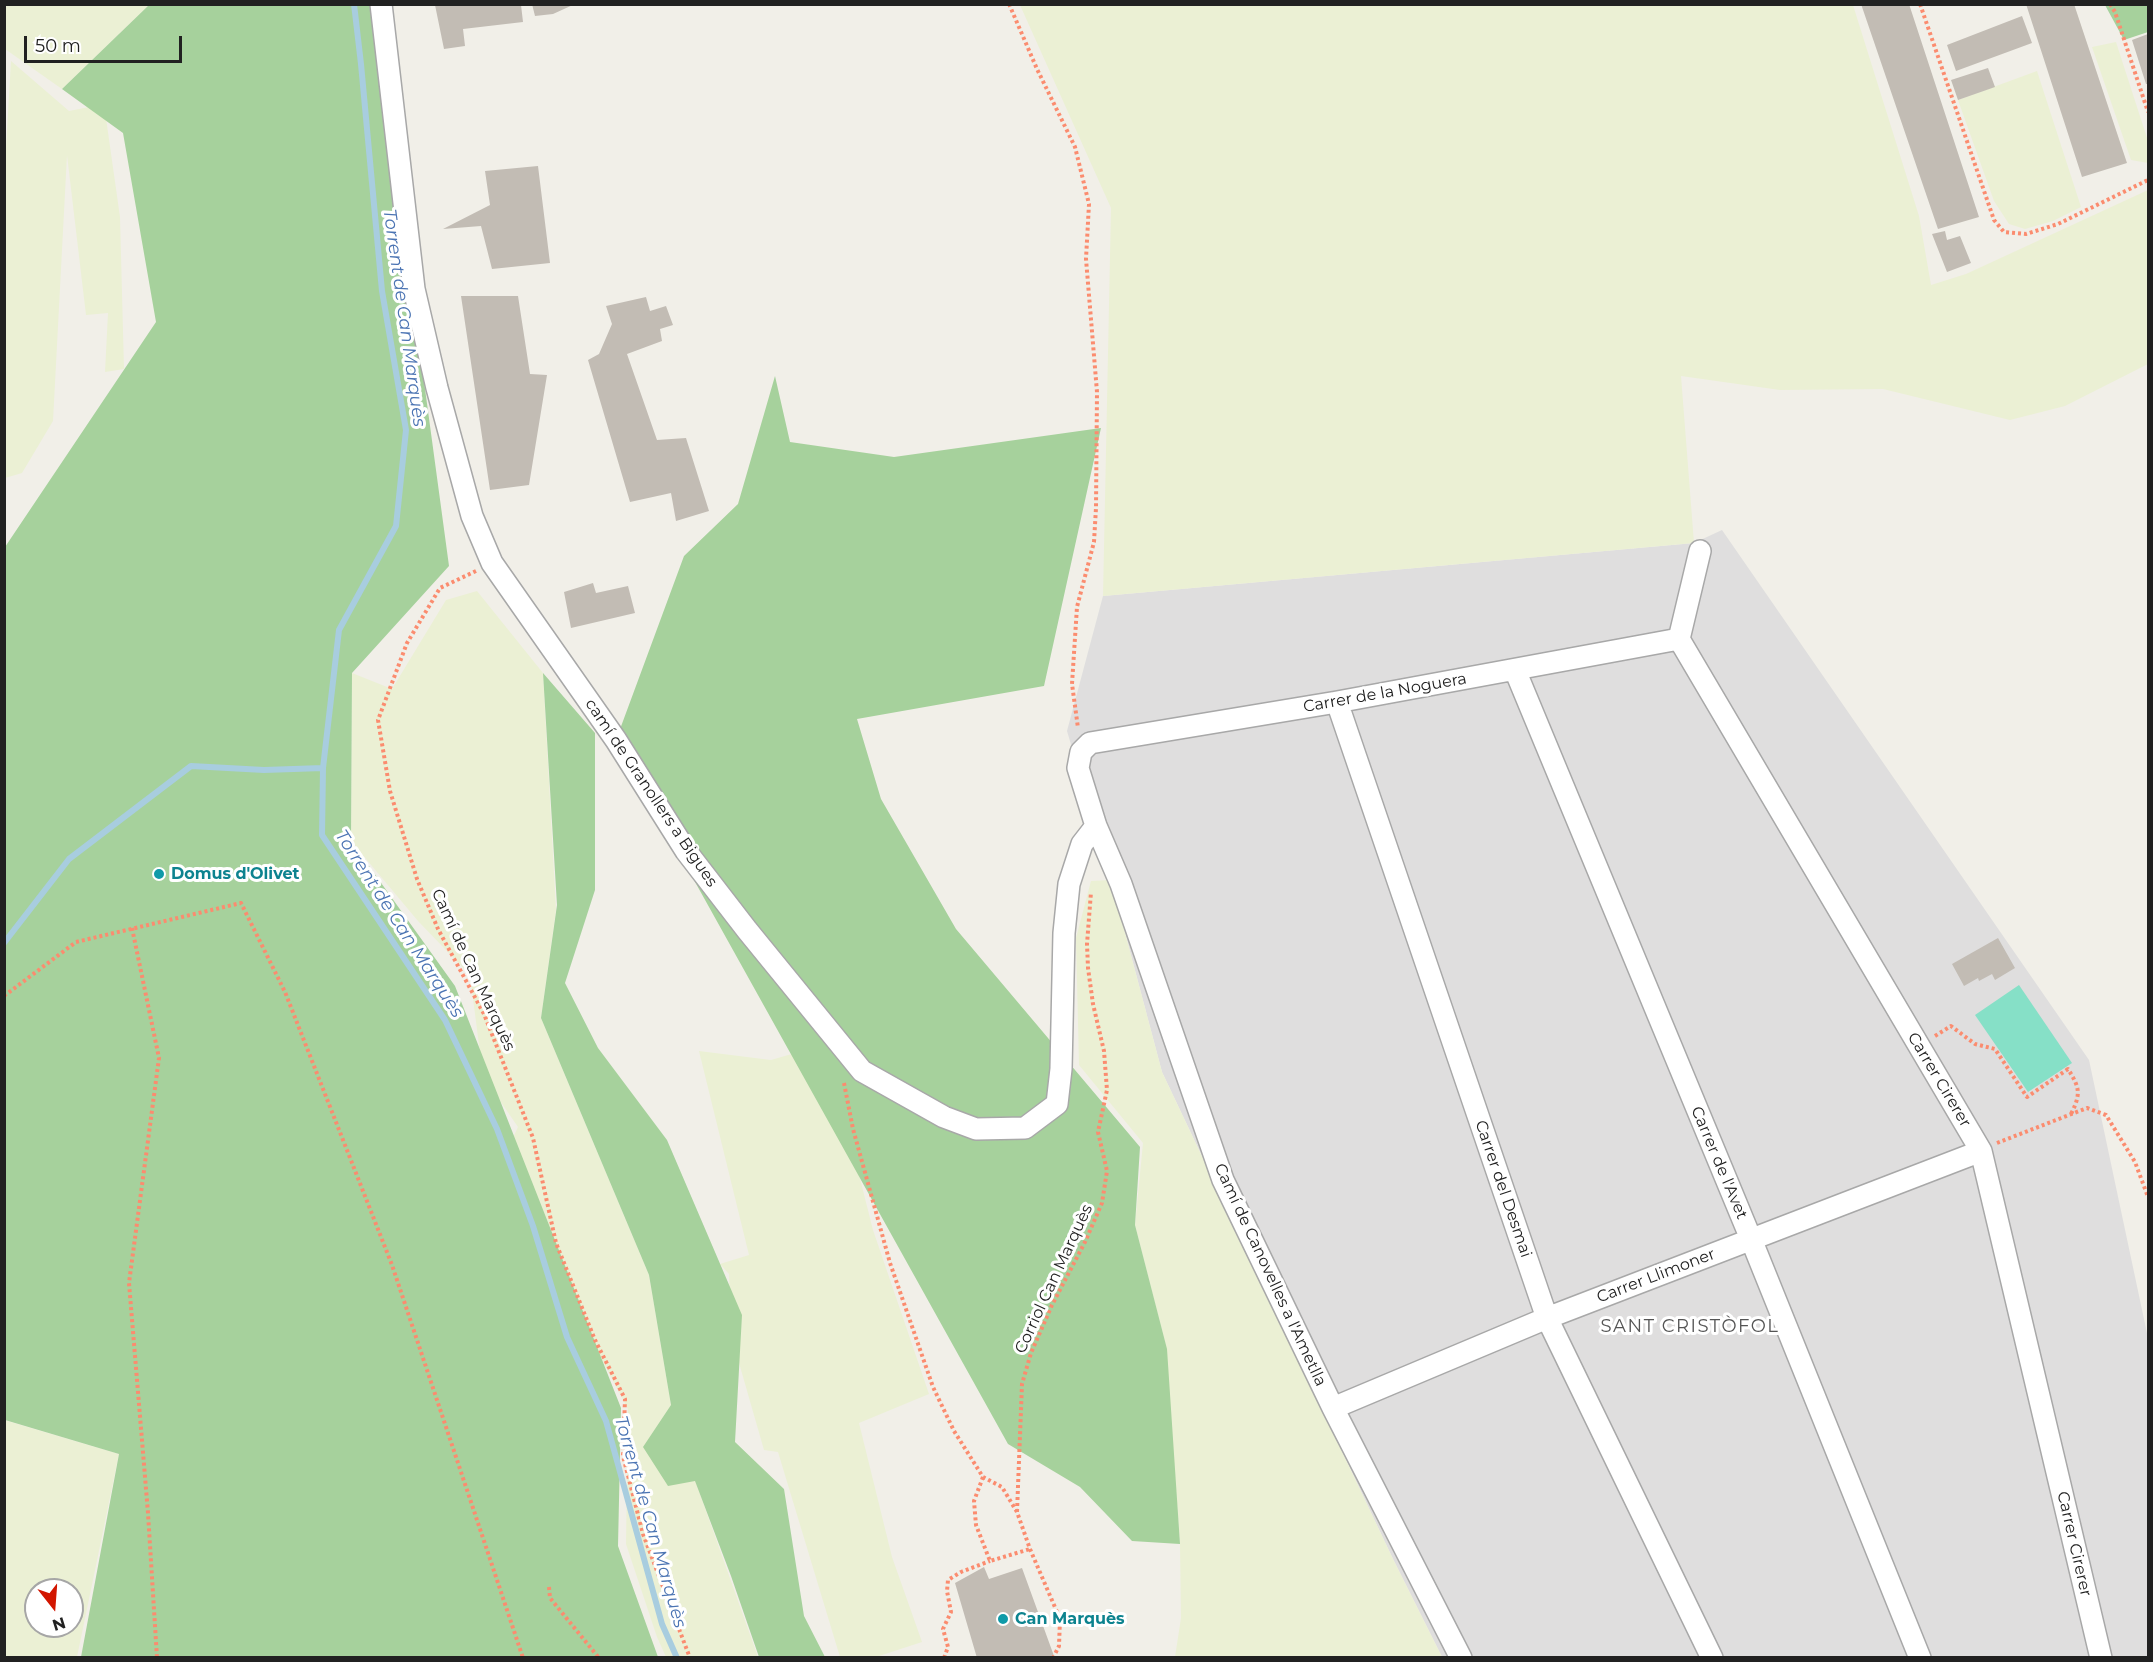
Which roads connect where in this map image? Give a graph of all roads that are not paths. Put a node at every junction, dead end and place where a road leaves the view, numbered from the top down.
1 (381, 4) edge
2 (1700, 551) dead end
3 (1679, 639) junction
4 (1515, 670) junction
5 (1337, 702) junction
6 (1086, 748) joint
7 (1096, 826) junction
8 (1981, 1151) junction
9 (1751, 1239) junction
10 (1547, 1318) junction
11 (1333, 1408) junction
12 (1461, 1658) edge
13 (1712, 1658) edge
14 (1920, 1658) edge
15 (2100, 1658) edge

1 - 7 street, camí de Granollers a Bigues
2 - 3 street
3 - 4 street, Carrer de la Noguera
3 - 8 street, Carrer Cirerer
4 - 5 street, Carrer de la Noguera
4 - 9 street, Carrer de l'Avet
5 - 6 street, Carrer de la Noguera
5 - 10 street, Carrer del Desmai
6 - 7 street, Camí de Canovelles a l'Ametlla
7 - 11 street, Camí de Canovelles a l'Ametlla
8 - 9 street, Carrer Llimoner
8 - 15 street, Carrer Cirerer
9 - 10 street, Carrer Llimoner
9 - 14 street, Carrer de l'Avet
10 - 11 street, Carrer Llimoner
10 - 13 street, Carrer del Desmai
11 - 12 street, Camí de Canovelles a l'Ametlla

